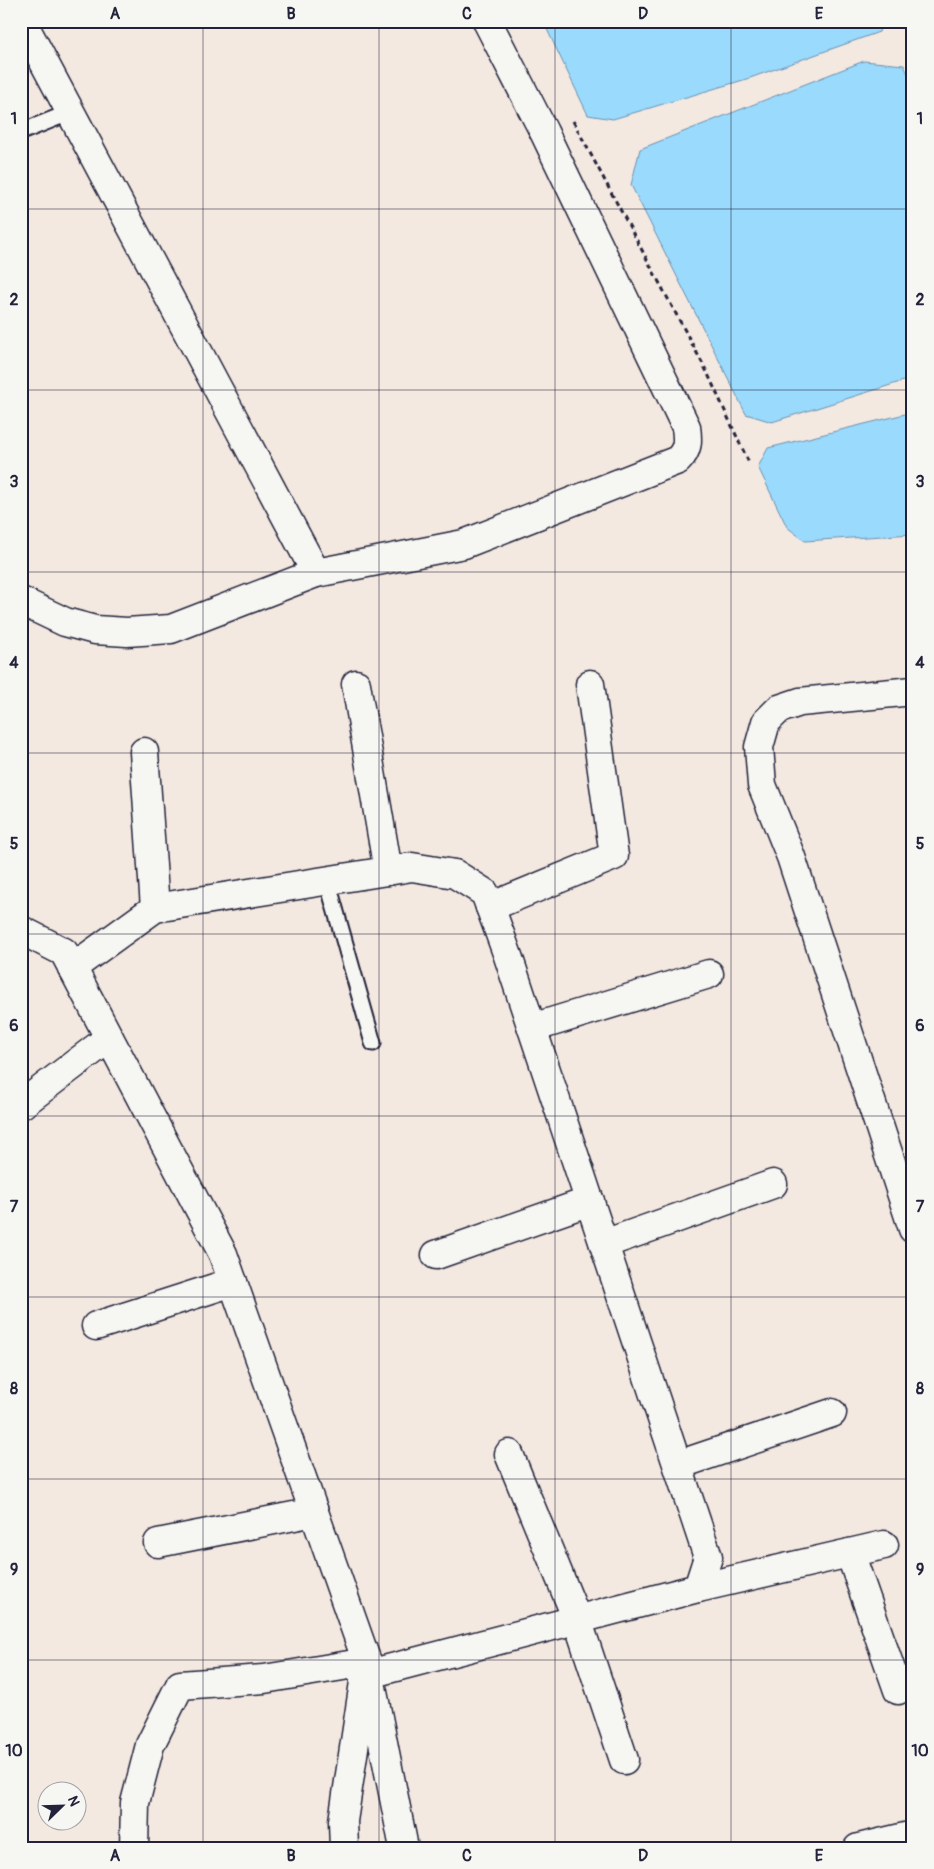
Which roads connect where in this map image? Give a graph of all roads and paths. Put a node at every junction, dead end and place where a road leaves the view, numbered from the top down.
1 (22, 21) edge
2 (488, 21) edge
3 (71, 112) junction
4 (571, 117) dead end
5 (21, 132) edge
6 (749, 463) dead end
7 (316, 574) junction
8 (21, 601) edge
9 (356, 684) dead end
10 (590, 684) dead end
11 (913, 691) edge
12 (144, 752) dead end
13 (388, 871) junction
14 (327, 880) junction
15 (490, 907) junction
16 (155, 908) junction
17 (21, 930) edge
18 (72, 968) junction
19 (709, 974) dead end
20 (532, 1028) junction
21 (109, 1038) junction
22 (373, 1043) dead end
23 (21, 1105) edge
24 (773, 1184) dead end
25 (590, 1201) junction
26 (913, 1229) edge
27 (604, 1244) junction
28 (436, 1256) dead end
29 (233, 1282) junction
30 (96, 1326) dead end
31 (832, 1413) dead end
32 (509, 1454) dead end
33 (678, 1465) junction
34 (314, 1512) junction
35 (158, 1543) dead end
36 (884, 1545) dead end
37 (850, 1553) junction
38 (698, 1588) junction
39 (577, 1619) junction
40 (368, 1668) junction
41 (898, 1690) dead end
42 (624, 1760) dead end
43 (913, 1835) edge
44 (134, 1848) edge
45 (344, 1848) edge
46 (404, 1848) edge
47 (858, 1848) edge

1 - 3 street
2 - 7 street
3 - 5 lane
3 - 7 street
4 - 6 path
7 - 8 street
9 - 13 street
10 - 15 street
11 - 26 street
12 - 16 street
13 - 14 street
13 - 15 street
14 - 16 street
14 - 22 lane
15 - 20 street
16 - 18 street
17 - 18 street
18 - 21 street
19 - 20 street
20 - 25 street
21 - 23 street
21 - 29 street
24 - 27 street
25 - 27 street
25 - 28 street
27 - 33 street
29 - 30 street
29 - 34 street
31 - 33 street
32 - 39 street
33 - 38 street
34 - 35 street
34 - 40 street
36 - 37 street
37 - 38 street
37 - 41 street
38 - 39 street
39 - 40 street
39 - 42 street
40 - 44 street
40 - 45 street
40 - 46 street
43 - 47 street

